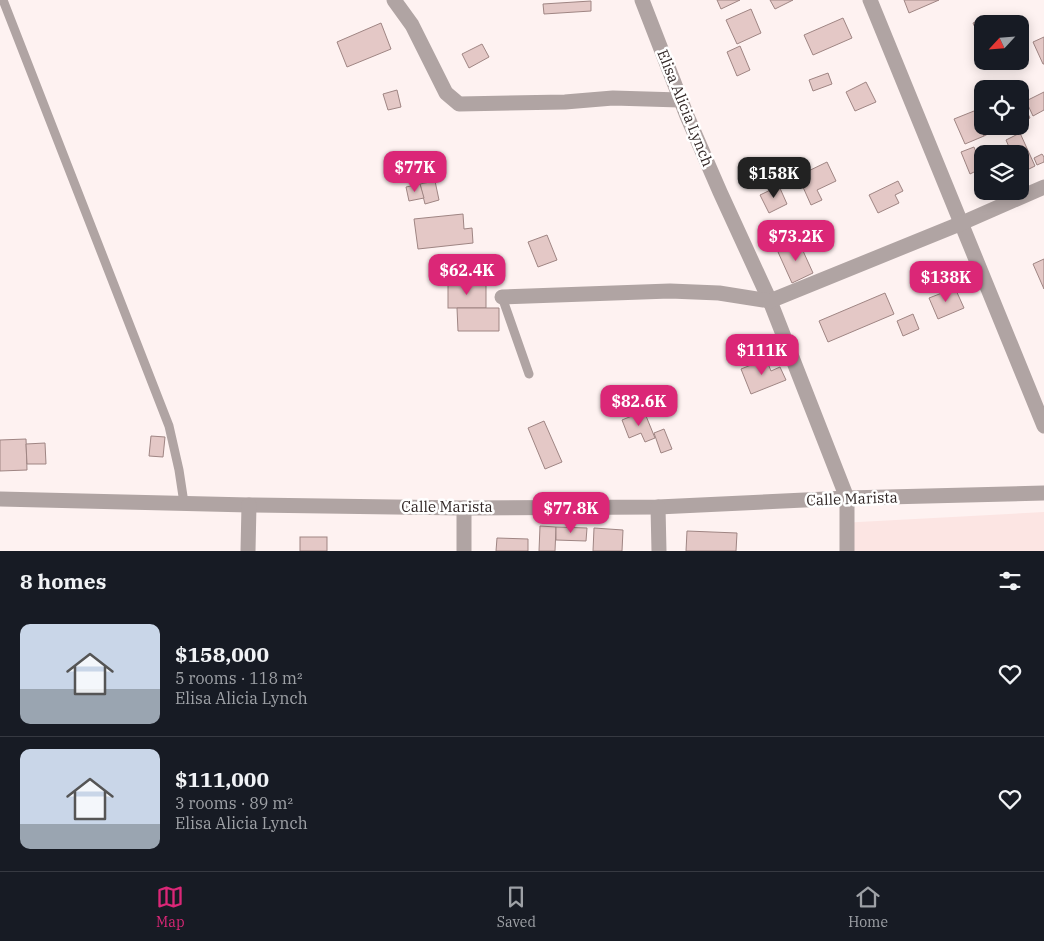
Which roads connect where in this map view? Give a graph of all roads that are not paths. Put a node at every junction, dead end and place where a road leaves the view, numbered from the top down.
1 (3, 0) edge
2 (394, 0) edge
3 (642, 0) edge
4 (870, 0) edge
5 (680, 100) junction
6 (1044, 186) edge
7 (962, 223) junction
8 (502, 298) joint
9 (770, 300) junction
10 (530, 374) dead end
11 (1044, 426) edge
12 (1044, 493) edge
13 (847, 498) junction
14 (0, 499) edge
15 (184, 503) junction
16 (249, 505) junction
17 (658, 507) junction
18 (464, 508) junction
19 (248, 551) edge
20 (464, 551) edge
21 (659, 551) edge
22 (847, 551) edge

1 - 15 lane
2 - 5 street
3 - 5 street, Elisa Alicia Lynch
4 - 7 street
5 - 9 street, Elisa Alicia Lynch
6 - 7 street
7 - 9 street
7 - 11 street
8 - 9 street
8 - 10 lane
9 - 13 street, Elisa Alicia Lynch
12 - 13 street, Calle Marista
13 - 17 street, Calle Marista
13 - 22 street, Elisa Alicia Lynch
14 - 15 street, Calle Marista
15 - 16 street, Calle Marista
16 - 18 street, Calle Marista
16 - 19 street
17 - 18 street, Calle Marista
17 - 21 street
18 - 20 street

